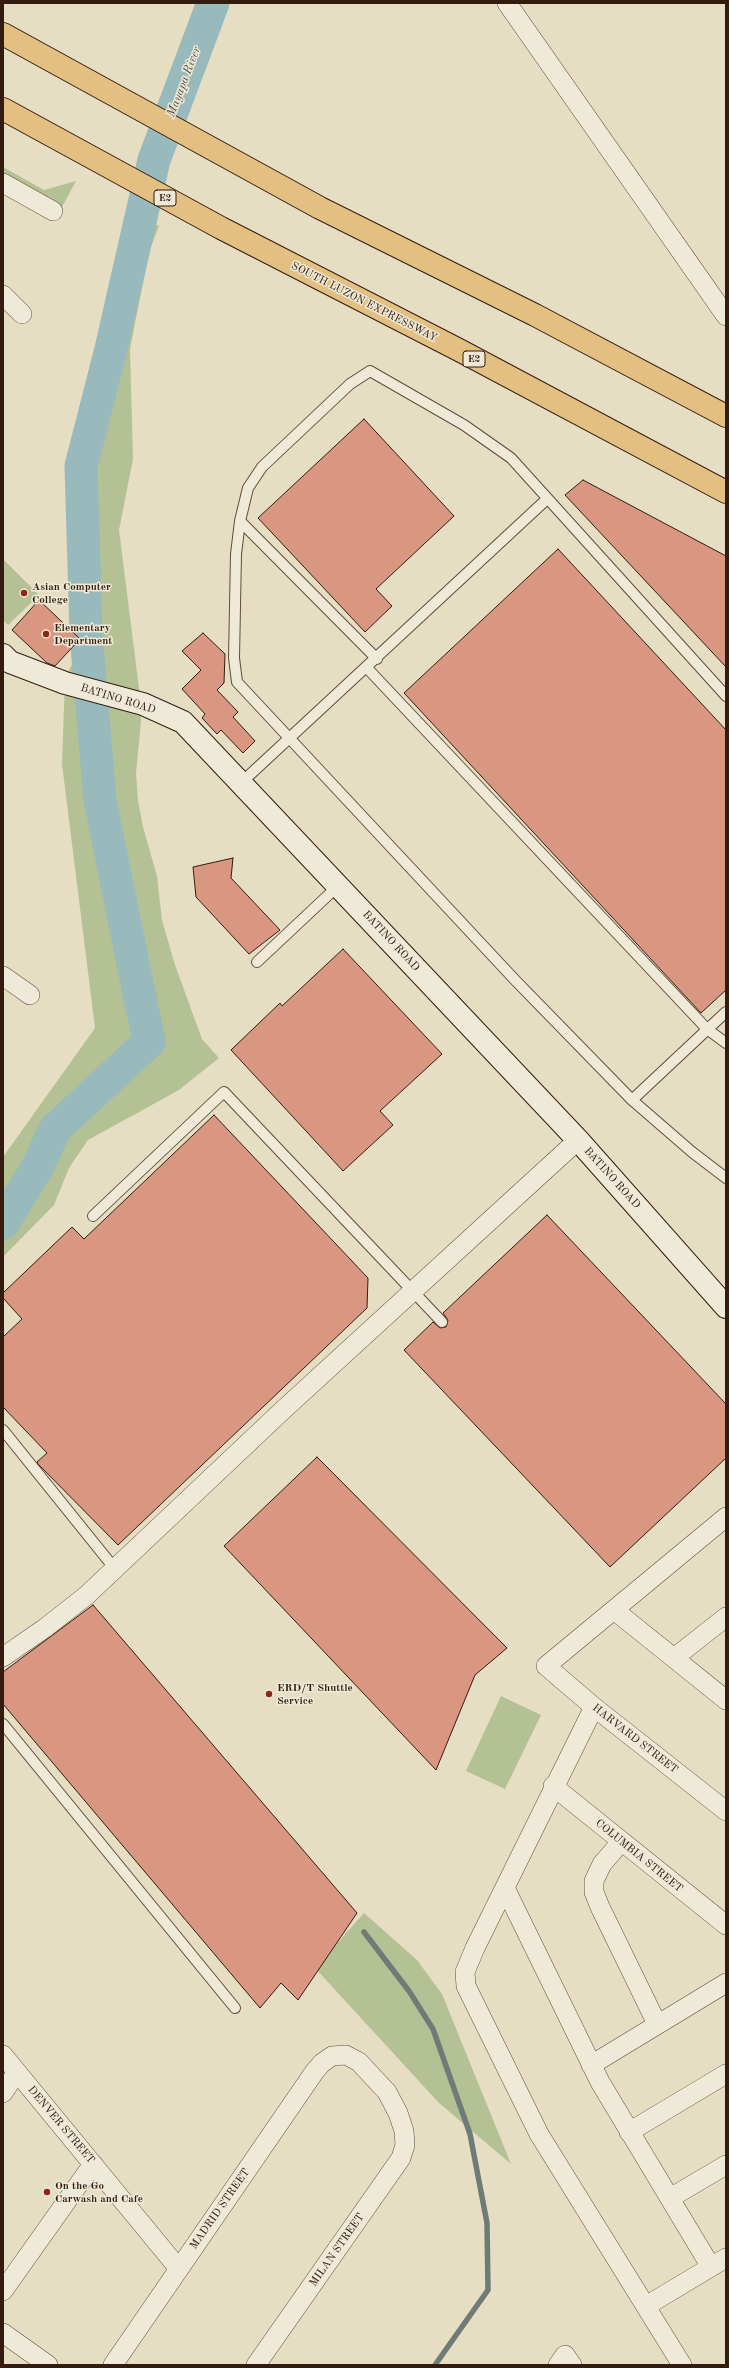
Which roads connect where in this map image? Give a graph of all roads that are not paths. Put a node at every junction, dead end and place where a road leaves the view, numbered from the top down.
1 (507, 3) edge
2 (3, 34) edge
3 (3, 109) edge
4 (3, 117) edge
5 (26, 122) junction
6 (3, 183) edge
7 (53, 211) dead end
8 (3, 295) edge
9 (22, 314) dead end
10 (726, 316) edge
11 (726, 416) edge
12 (726, 492) edge
13 (548, 499) junction
14 (240, 521) junction
15 (3, 655) edge
16 (377, 659) junction
17 (367, 668) junction
18 (726, 696) edge
19 (290, 739) junction
20 (242, 782) junction
21 (339, 885) junction
22 (257, 962) dead end
23 (3, 976) edge
24 (30, 995) dead end
25 (726, 1012) edge
26 (707, 1029) junction
27 (726, 1043) edge
28 (632, 1100) junction
29 (578, 1140) junction
30 (726, 1178) edge
31 (93, 1216) dead end
32 (413, 1291) junction
33 (726, 1307) edge
34 (442, 1322) dead end
35 (3, 1430) edge
36 (726, 1517) edge
37 (115, 1569) junction
38 (614, 1610) junction
39 (726, 1617) edge
40 (3, 1657) edge
41 (674, 1658) junction
42 (726, 1700) edge
43 (594, 1706) junction
44 (3, 1724) edge
45 (553, 1786) junction
46 (726, 1811) edge
47 (621, 1842) junction
48 (505, 1888) junction
49 (726, 1925) edge
50 (726, 1983) edge
51 (235, 2008) dead end
52 (657, 2024) junction
53 (3, 2055) edge
54 (332, 2056) joint
55 (591, 2065) junction
56 (17, 2072) junction
57 (726, 2074) edge
58 (3, 2092) edge
59 (629, 2132) junction
60 (93, 2164) junction
61 (726, 2165) edge
62 (670, 2198) junction
63 (719, 2262) edge
64 (179, 2269) junction
65 (3, 2291) edge
66 (646, 2306) junction
67 (3, 2333) edge
68 (48, 2365) edge
69 (113, 2365) edge
70 (256, 2365) edge
71 (682, 2365) edge

1 - 10 street
2 - 11 highway
3 - 5 highway, SOUTH LUZON EXPRESSWAY / E2
4 - 5 highway
5 - 12 highway, SOUTH LUZON EXPRESSWAY / E2
6 - 7 street
8 - 9 street
13 - 14 lane
13 - 16 lane
13 - 18 lane
14 - 16 lane
14 - 19 lane
15 - 20 main road, BATINO ROAD
16 - 17 lane
17 - 19 lane
17 - 26 lane
19 - 20 lane
19 - 28 lane
20 - 21 main road, BATINO ROAD
21 - 22 lane
21 - 29 main road, BATINO ROAD
23 - 24 street
25 - 26 lane
26 - 27 lane
26 - 28 lane
28 - 30 lane
29 - 32 street
29 - 33 main road, BATINO ROAD
31 - 32 lane
32 - 34 lane
32 - 37 street
35 - 37 lane
36 - 38 street
37 - 40 street
38 - 41 street
38 - 43 street, HARVARD STREET
39 - 41 street
41 - 42 street
43 - 45 street
43 - 46 street, HARVARD STREET
44 - 51 lane
45 - 47 street, COLUMBIA STREET
45 - 48 street
47 - 49 street, COLUMBIA STREET
47 - 52 street
48 - 55 street
48 - 66 street
50 - 52 street
52 - 55 street
53 - 56 street, DENVER STREET
54 - 64 street, MADRID STREET
54 - 70 street, MILAN STREET
55 - 59 street
56 - 58 street
56 - 60 street, DENVER STREET
57 - 59 street
59 - 62 street
60 - 64 street, DENVER STREET
60 - 65 street
61 - 62 street
62 - 63 street
63 - 66 street
64 - 69 street, MADRID STREET
66 - 71 street
67 - 68 street

